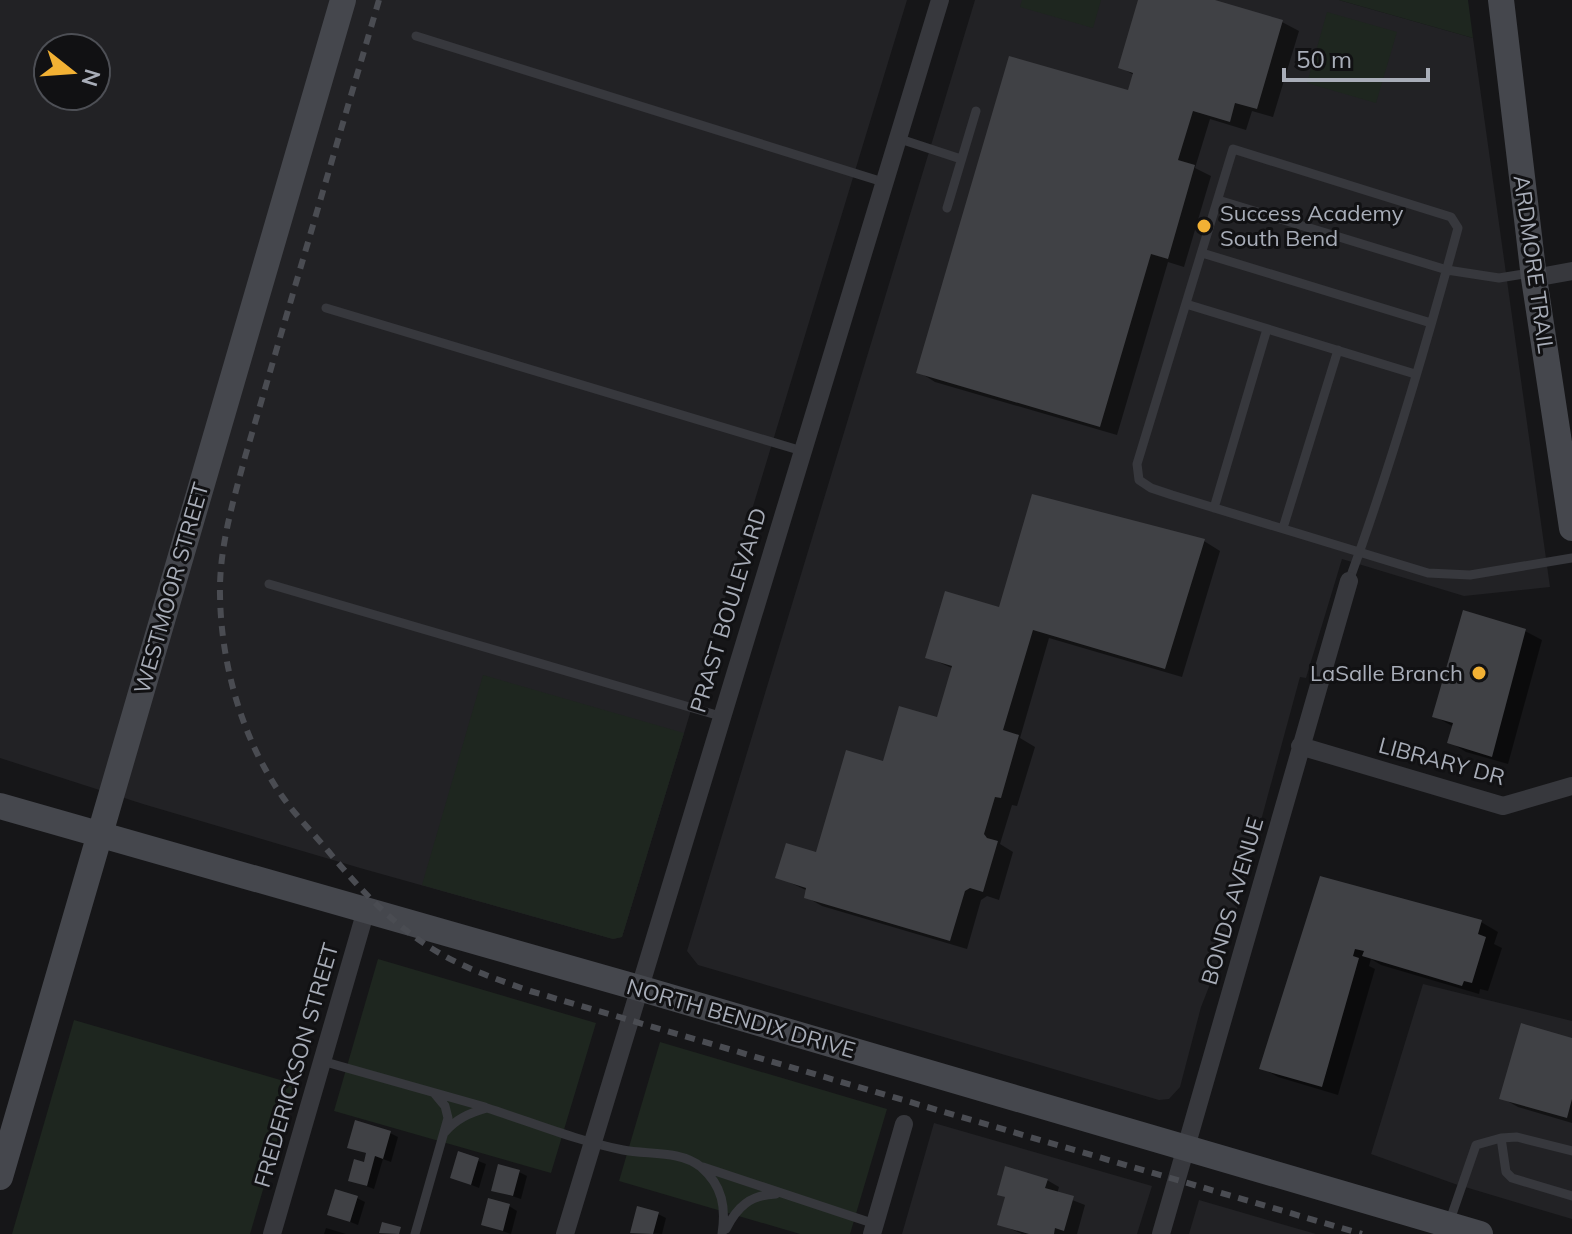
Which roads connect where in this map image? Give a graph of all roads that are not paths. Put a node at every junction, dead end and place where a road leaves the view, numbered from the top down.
1 (343, 0) edge
2 (940, 0) edge
3 (1501, 0) edge
4 (416, 36) dead end
5 (976, 111) dead end
6 (897, 138) junction
7 (961, 159) junction
8 (883, 182) junction
9 (1218, 200) junction
10 (947, 208) dead end
11 (1202, 253) junction
12 (1447, 270) junction
13 (1572, 271) edge
14 (1533, 275) junction
15 (1186, 304) junction
16 (326, 308) dead end
17 (1431, 323) junction
18 (1267, 329) junction
19 (1338, 350) junction
20 (1415, 374) junction
21 (802, 451) junction
22 (1214, 508) junction
23 (1283, 528) junction
24 (1572, 528) edge
25 (1359, 552) junction
26 (1572, 558) edge
27 (1349, 581) joint
28 (269, 584) dead end
29 (720, 716) junction
30 (1300, 746) junction
31 (1572, 786) edge
32 (0, 806) edge
33 (99, 835) junction
34 (366, 910) junction
35 (639, 988) junction
36 (322, 1061) junction
37 (431, 1091) junction
38 (487, 1108) junction
39 (904, 1124) dead end
40 (444, 1133) junction
41 (1501, 1138) junction
42 (593, 1141) junction
43 (1186, 1148) junction
44 (1570, 1154) edge
45 (699, 1166) junction
46 (0, 1177) edge
47 (779, 1193) junction
48 (1572, 1196) edge
49 (873, 1229) edge
50 (1448, 1229) edge
51 (272, 1234) edge
52 (415, 1234) edge
53 (565, 1234) edge
54 (722, 1234) edge
55 (1161, 1234) edge
56 (1480, 1234) edge

1 - 33 street, WESTMOOR STREET
2 - 6 street, PRAST BOULEVARD
3 - 14 street, ARDMORE TRAIL
4 - 8 lane
5 - 7 lane
6 - 7 lane
6 - 8 street, PRAST BOULEVARD
7 - 10 lane
8 - 21 street, PRAST BOULEVARD
9 - 11 lane
9 - 12 lane
9 - 12 lane
11 - 15 lane
11 - 17 lane
12 - 14 lane
12 - 17 lane
13 - 14 street
14 - 24 street, ARDMORE TRAIL
15 - 18 lane
15 - 22 lane
16 - 21 lane
17 - 20 lane
18 - 19 lane
18 - 22 lane
19 - 20 lane
19 - 23 lane
20 - 25 lane
21 - 29 street, PRAST BOULEVARD
22 - 23 lane
23 - 25 lane
25 - 26 lane
25 - 27 lane
27 - 30 street, BONDS AVENUE
28 - 29 lane
29 - 35 street, PRAST BOULEVARD
30 - 31 street, LIBRARY DR
30 - 43 street, BONDS AVENUE
32 - 33 street, NORTH BENDIX DRIVE
33 - 34 street, NORTH BENDIX DRIVE
33 - 46 street, WESTMOOR STREET
34 - 35 street, NORTH BENDIX DRIVE
34 - 36 street, FREDERICKSON STREET
35 - 42 street, PRAST BOULEVARD
35 - 43 street, NORTH BENDIX DRIVE
36 - 37 lane
36 - 51 street, FREDERICKSON STREET
37 - 38 lane
37 - 40 lane
38 - 40 lane
38 - 42 lane
39 - 49 street
40 - 52 lane
41 - 44 lane
41 - 48 lane
41 - 50 lane
42 - 45 lane
42 - 53 street, PRAST BOULEVARD
43 - 50 street, NORTH BENDIX DRIVE
43 - 55 street, BONDS AVENUE
45 - 47 lane
45 - 54 lane
47 - 49 lane
47 - 54 lane
50 - 56 street, NORTH BENDIX DRIVE

